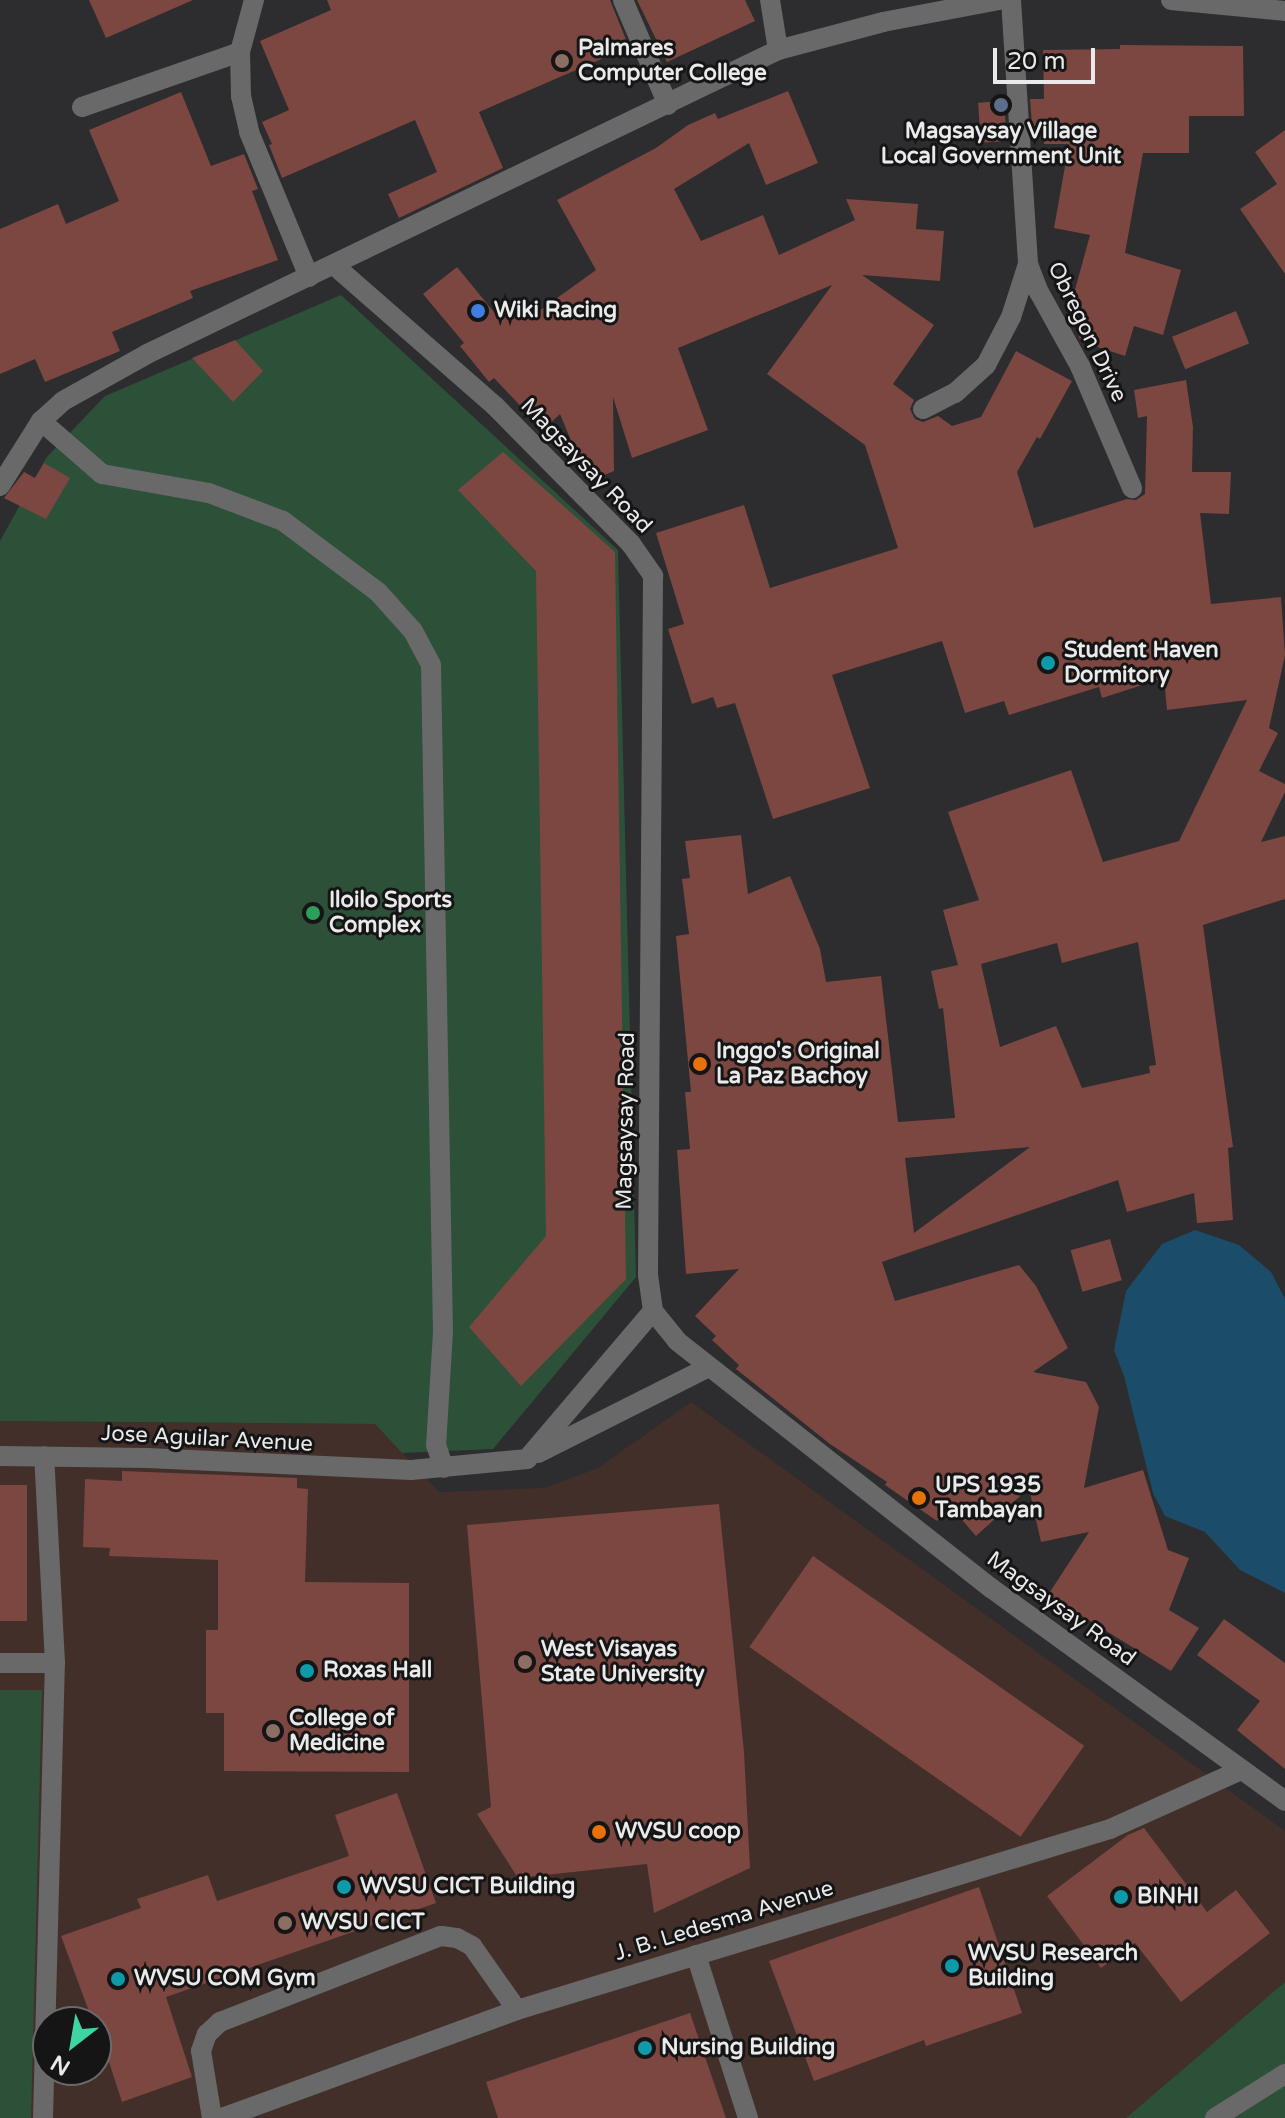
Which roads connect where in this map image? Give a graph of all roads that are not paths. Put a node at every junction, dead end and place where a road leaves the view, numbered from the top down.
1 (254, 0) edge
2 (623, 0) edge
3 (770, 0) edge
4 (998, 0) edge
5 (1011, 0) edge
6 (1171, 0) edge
7 (1260, 4) edge
8 (1285, 11) edge
9 (778, 50) junction
10 (240, 52) junction
11 (668, 105) junction
12 (82, 107) dead end
13 (1028, 264) junction
14 (335, 266) junction
15 (309, 277) junction
16 (923, 409) dead end
17 (41, 421) junction
18 (0, 486) edge
19 (1132, 488) dead end
20 (653, 1311) junction
21 (709, 1367) junction
22 (0, 1456) edge
23 (44, 1456) junction
24 (527, 1459) junction
25 (444, 1468) junction
26 (0, 1663) edge
27 (55, 1663) junction
28 (1241, 1770) junction
29 (1285, 1801) edge
30 (696, 1955) junction
31 (517, 2010) junction
32 (1285, 2074) edge
33 (43, 2118) edge
34 (212, 2118) edge
35 (222, 2118) edge
36 (748, 2118) edge
37 (1215, 2118) edge

1 - 10 street
2 - 11 street
3 - 9 street
4 - 9 street
5 - 13 street, Obregon Drive
6 - 7 street
7 - 8 street
9 - 11 street
10 - 12 street
10 - 15 street
11 - 14 street
13 - 16 street
13 - 19 street, Obregon Drive
14 - 15 street
14 - 20 street, Magsaysay Road
15 - 17 street
17 - 18 street
17 - 25 street
20 - 21 street, Magsaysay Road
20 - 24 street
21 - 24 street
21 - 28 street, Magsaysay Road
22 - 23 street, Jose Aguilar Avenue
23 - 25 street, Jose Aguilar Avenue
23 - 27 street
24 - 25 street, Jose Aguilar Avenue
26 - 27 street
27 - 33 street
28 - 29 street, Magsaysay Road
28 - 30 street, J. B. Ledesma Avenue
30 - 31 street, J. B. Ledesma Avenue
30 - 36 street
31 - 34 street
31 - 35 street, J. B. Ledesma Avenue
32 - 37 street

